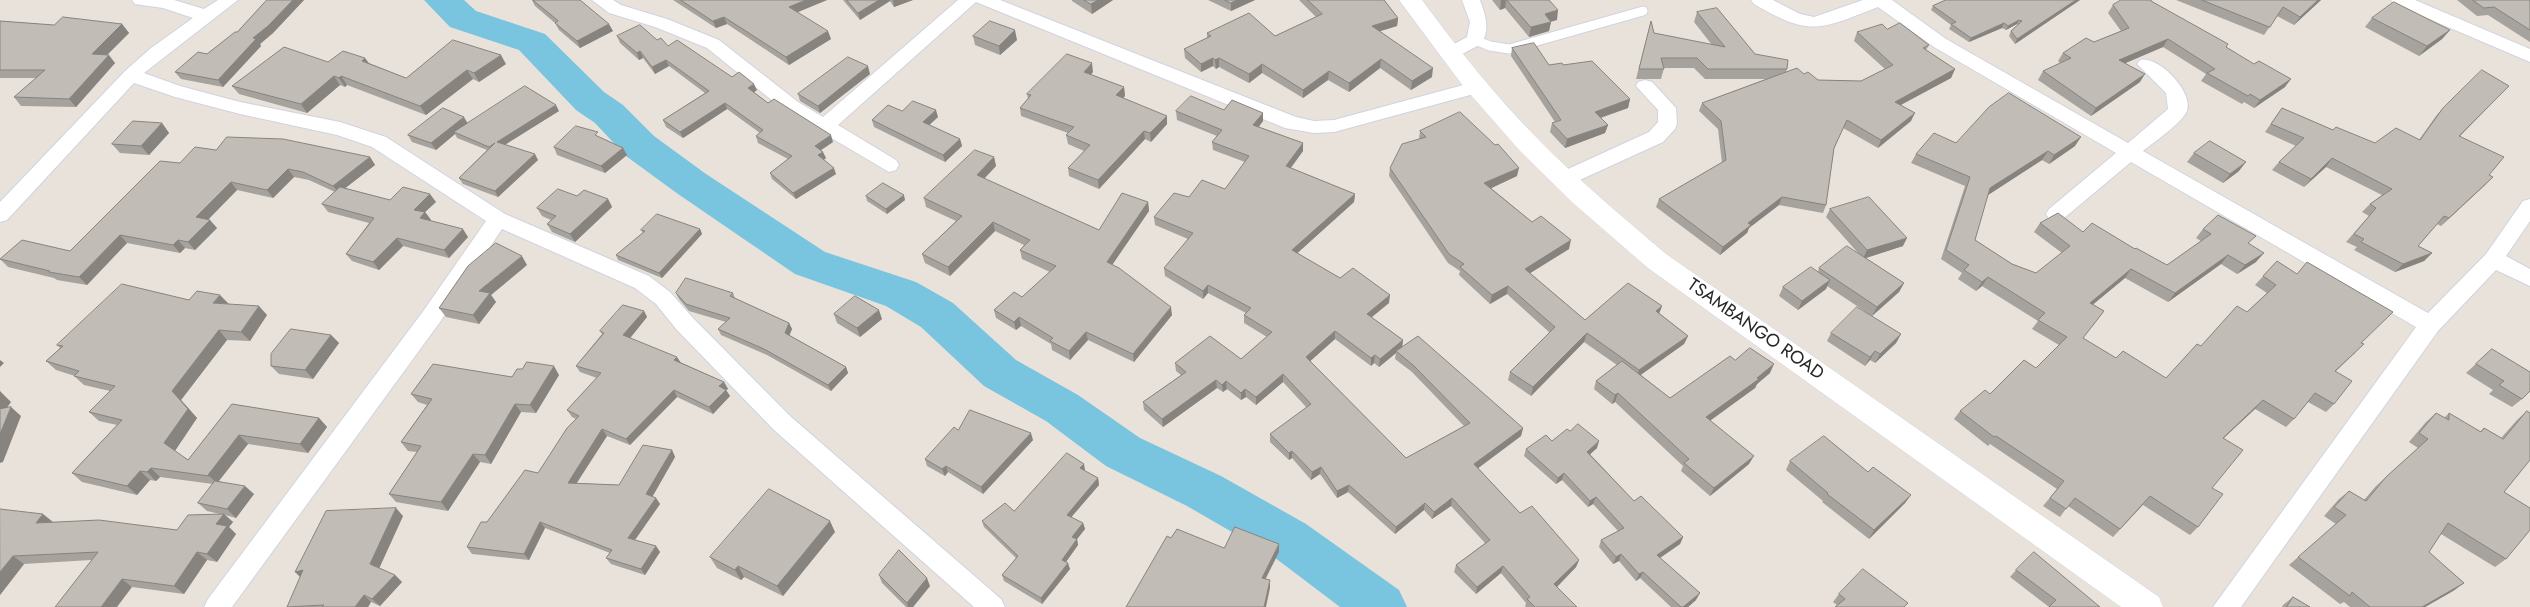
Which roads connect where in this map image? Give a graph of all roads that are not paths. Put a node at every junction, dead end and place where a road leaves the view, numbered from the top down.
1 (141, 0) edge
2 (229, 0) edge
3 (601, 0) edge
4 (968, 0) edge
5 (984, 0) edge
6 (1410, 0) edge
7 (1471, 0) edge
8 (1760, 0) edge
9 (1880, 0) edge
10 (2404, 1) edge
11 (1643, 11) dead end
12 (207, 16) junction
13 (1475, 40) junction
14 (1449, 54) junction
15 (2530, 56) edge
16 (2146, 64) dead end
17 (131, 75) junction
18 (1645, 86) dead end
19 (1478, 88) junction
20 (824, 126) junction
21 (2130, 151) junction
22 (889, 165) dead end
23 (1564, 179) junction
24 (2530, 206) edge
25 (2056, 214) edge
26 (0, 215) edge
27 (498, 219) junction
28 (2493, 259) junction
29 (2530, 278) edge
30 (2430, 325) junction
31 (217, 607) edge
32 (992, 607) edge
33 (2147, 607) edge
34 (2226, 607) edge

1 - 12 street
2 - 12 street
3 - 20 street
4 - 20 street
5 - 19 street
6 - 14 street, TSAMBANGO ROAD
7 - 13 street
8 - 9 street
9 - 21 street
10 - 15 street
11 - 13 lane
12 - 17 street
13 - 14 street
14 - 19 street, TSAMBANGO ROAD
16 - 21 street
17 - 26 street
17 - 27 street
18 - 23 street
19 - 23 street, TSAMBANGO ROAD
20 - 22 street
21 - 25 street
21 - 30 street
23 - 33 street, TSAMBANGO ROAD
24 - 28 street
27 - 31 street
27 - 32 street
28 - 29 street
28 - 30 street
30 - 34 street

